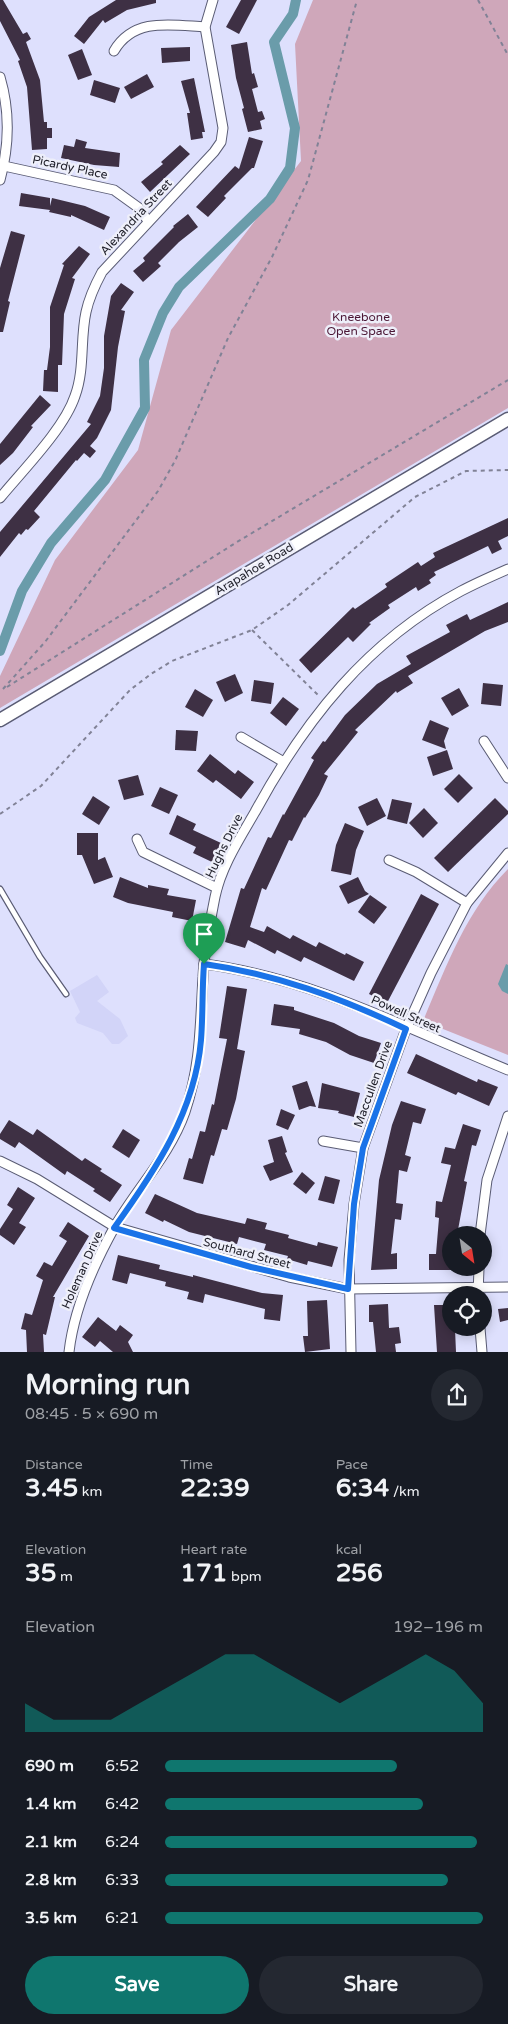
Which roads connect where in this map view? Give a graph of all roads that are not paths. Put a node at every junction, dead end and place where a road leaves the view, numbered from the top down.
1 (213, 0) edge
2 (204, 27) junction
3 (114, 51) dead end
4 (0, 77) edge
5 (4, 166) junction
6 (0, 180) edge
7 (148, 221) junction
8 (508, 419) edge
9 (0, 498) edge
10 (508, 569) edge
11 (0, 720) edge
12 (241, 737) dead end
13 (484, 741) dead end
14 (282, 761) junction
15 (508, 778) edge
16 (137, 839) dead end
17 (508, 853) edge
18 (390, 860) dead end
19 (218, 888) junction
20 (0, 889) edge
21 (466, 903) junction
22 (204, 964) junction
23 (66, 994) dead end
24 (406, 1029) junction
25 (508, 1070) edge
26 (508, 1116) edge
27 (323, 1141) dead end
28 (363, 1148) junction
29 (0, 1161) edge
30 (481, 1226) edge
31 (114, 1228) junction
32 (508, 1287) edge
33 (348, 1289) junction
34 (492, 1289) edge
35 (442, 1290) edge
36 (481, 1336) edge
37 (69, 1352) edge
38 (351, 1352) edge
39 (482, 1352) edge

1 - 2 street, Alexandria Street
2 - 3 street
2 - 7 street, Alexandria Street
4 - 5 street
5 - 6 street
5 - 7 street, Picardy Place
7 - 9 street, Alexandria Street
8 - 11 main road, Arapahoe Road
10 - 14 street, Hughs Drive
12 - 14 street
13 - 15 street
14 - 19 street, Hughs Drive
16 - 19 street
17 - 21 street, Maccullen Drive
18 - 21 street
19 - 22 street, Hughs Drive
20 - 23 lane
21 - 24 street, Maccullen Drive
22 - 24 street, Powell Street
22 - 31 street, Hughs Drive
24 - 25 street, Powell Street
24 - 28 street, Maccullen Drive
26 - 30 street
27 - 28 street
28 - 33 street, Maccullen Drive
29 - 31 street, Southard Street
31 - 33 street, Southard Street
31 - 37 street, Holeman Drive
32 - 34 street, Southard Street
33 - 35 street, Southard Street
33 - 38 street, Maccullen Drive
36 - 39 street

